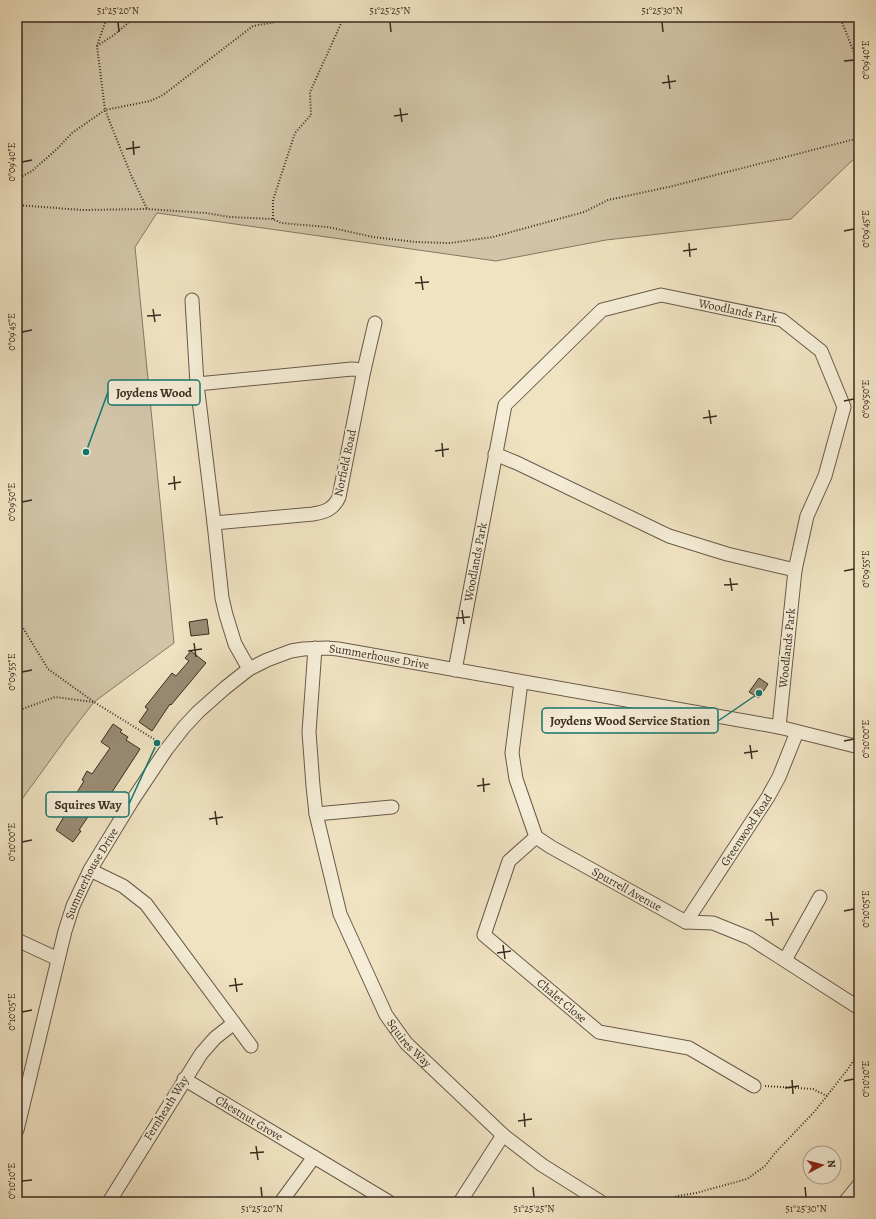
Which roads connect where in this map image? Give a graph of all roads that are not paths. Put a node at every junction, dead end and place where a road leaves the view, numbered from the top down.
1 (192, 300) dead end
2 (375, 323) dead end
3 (364, 370) junction
4 (197, 384) junction
5 (495, 454) junction
6 (214, 523) junction
7 (795, 570) junction
8 (315, 648) junction
9 (250, 670) junction
10 (455, 670) junction
11 (521, 682) junction
12 (779, 727) junction
13 (797, 732) junction
14 (859, 747) edge
15 (392, 807) dead end
16 (316, 814) junction
17 (536, 837) junction
18 (90, 870) junction
19 (820, 898) dead end
20 (686, 922) junction
21 (17, 940) edge
22 (58, 959) junction
23 (786, 960) junction
24 (859, 1008) edge
25 (234, 1022) junction
26 (251, 1046) dead end
27 (184, 1079) junction
28 (754, 1086) road end
29 (17, 1130) edge
30 (503, 1135) junction
31 (314, 1157) junction
32 (859, 1185) edge
33 (109, 1202) edge
34 (281, 1202) edge
35 (389, 1202) edge
36 (460, 1202) edge
37 (601, 1202) edge
38 (845, 1202) edge

1 - 4 street
2 - 3 street, Norfield Road
3 - 4 street
3 - 6 street, Norfield Road
4 - 6 street
5 - 7 street
5 - 7 street, Woodlands Park
5 - 10 street, Woodlands Park
6 - 9 street
7 - 12 street, Woodlands Park
8 - 9 street, Summerhouse Drive
8 - 10 street, Summerhouse Drive
8 - 16 street, Squires Way
9 - 18 street, Summerhouse Drive
10 - 11 street, Summerhouse Drive
11 - 12 street, Summerhouse Drive
11 - 17 street
12 - 13 street, Summerhouse Drive
13 - 14 street, Summerhouse Drive
13 - 20 street, Greenwood Road
15 - 16 street
16 - 30 street, Squires Way
17 - 20 street, Spurrell Avenue
17 - 28 street, Chalet Close
18 - 22 street, Summerhouse Drive
18 - 25 street
19 - 23 street
20 - 23 street, Spurrell Avenue
21 - 22 street
22 - 29 street, Summerhouse Drive
23 - 24 street, Spurrell Avenue
25 - 26 street
25 - 27 street, Fernheath Way
27 - 31 street, Chestnut Grove
27 - 33 street, Fernheath Way
30 - 36 street
30 - 37 street, Squires Way
31 - 34 street
31 - 35 street, Chestnut Grove
32 - 38 street

